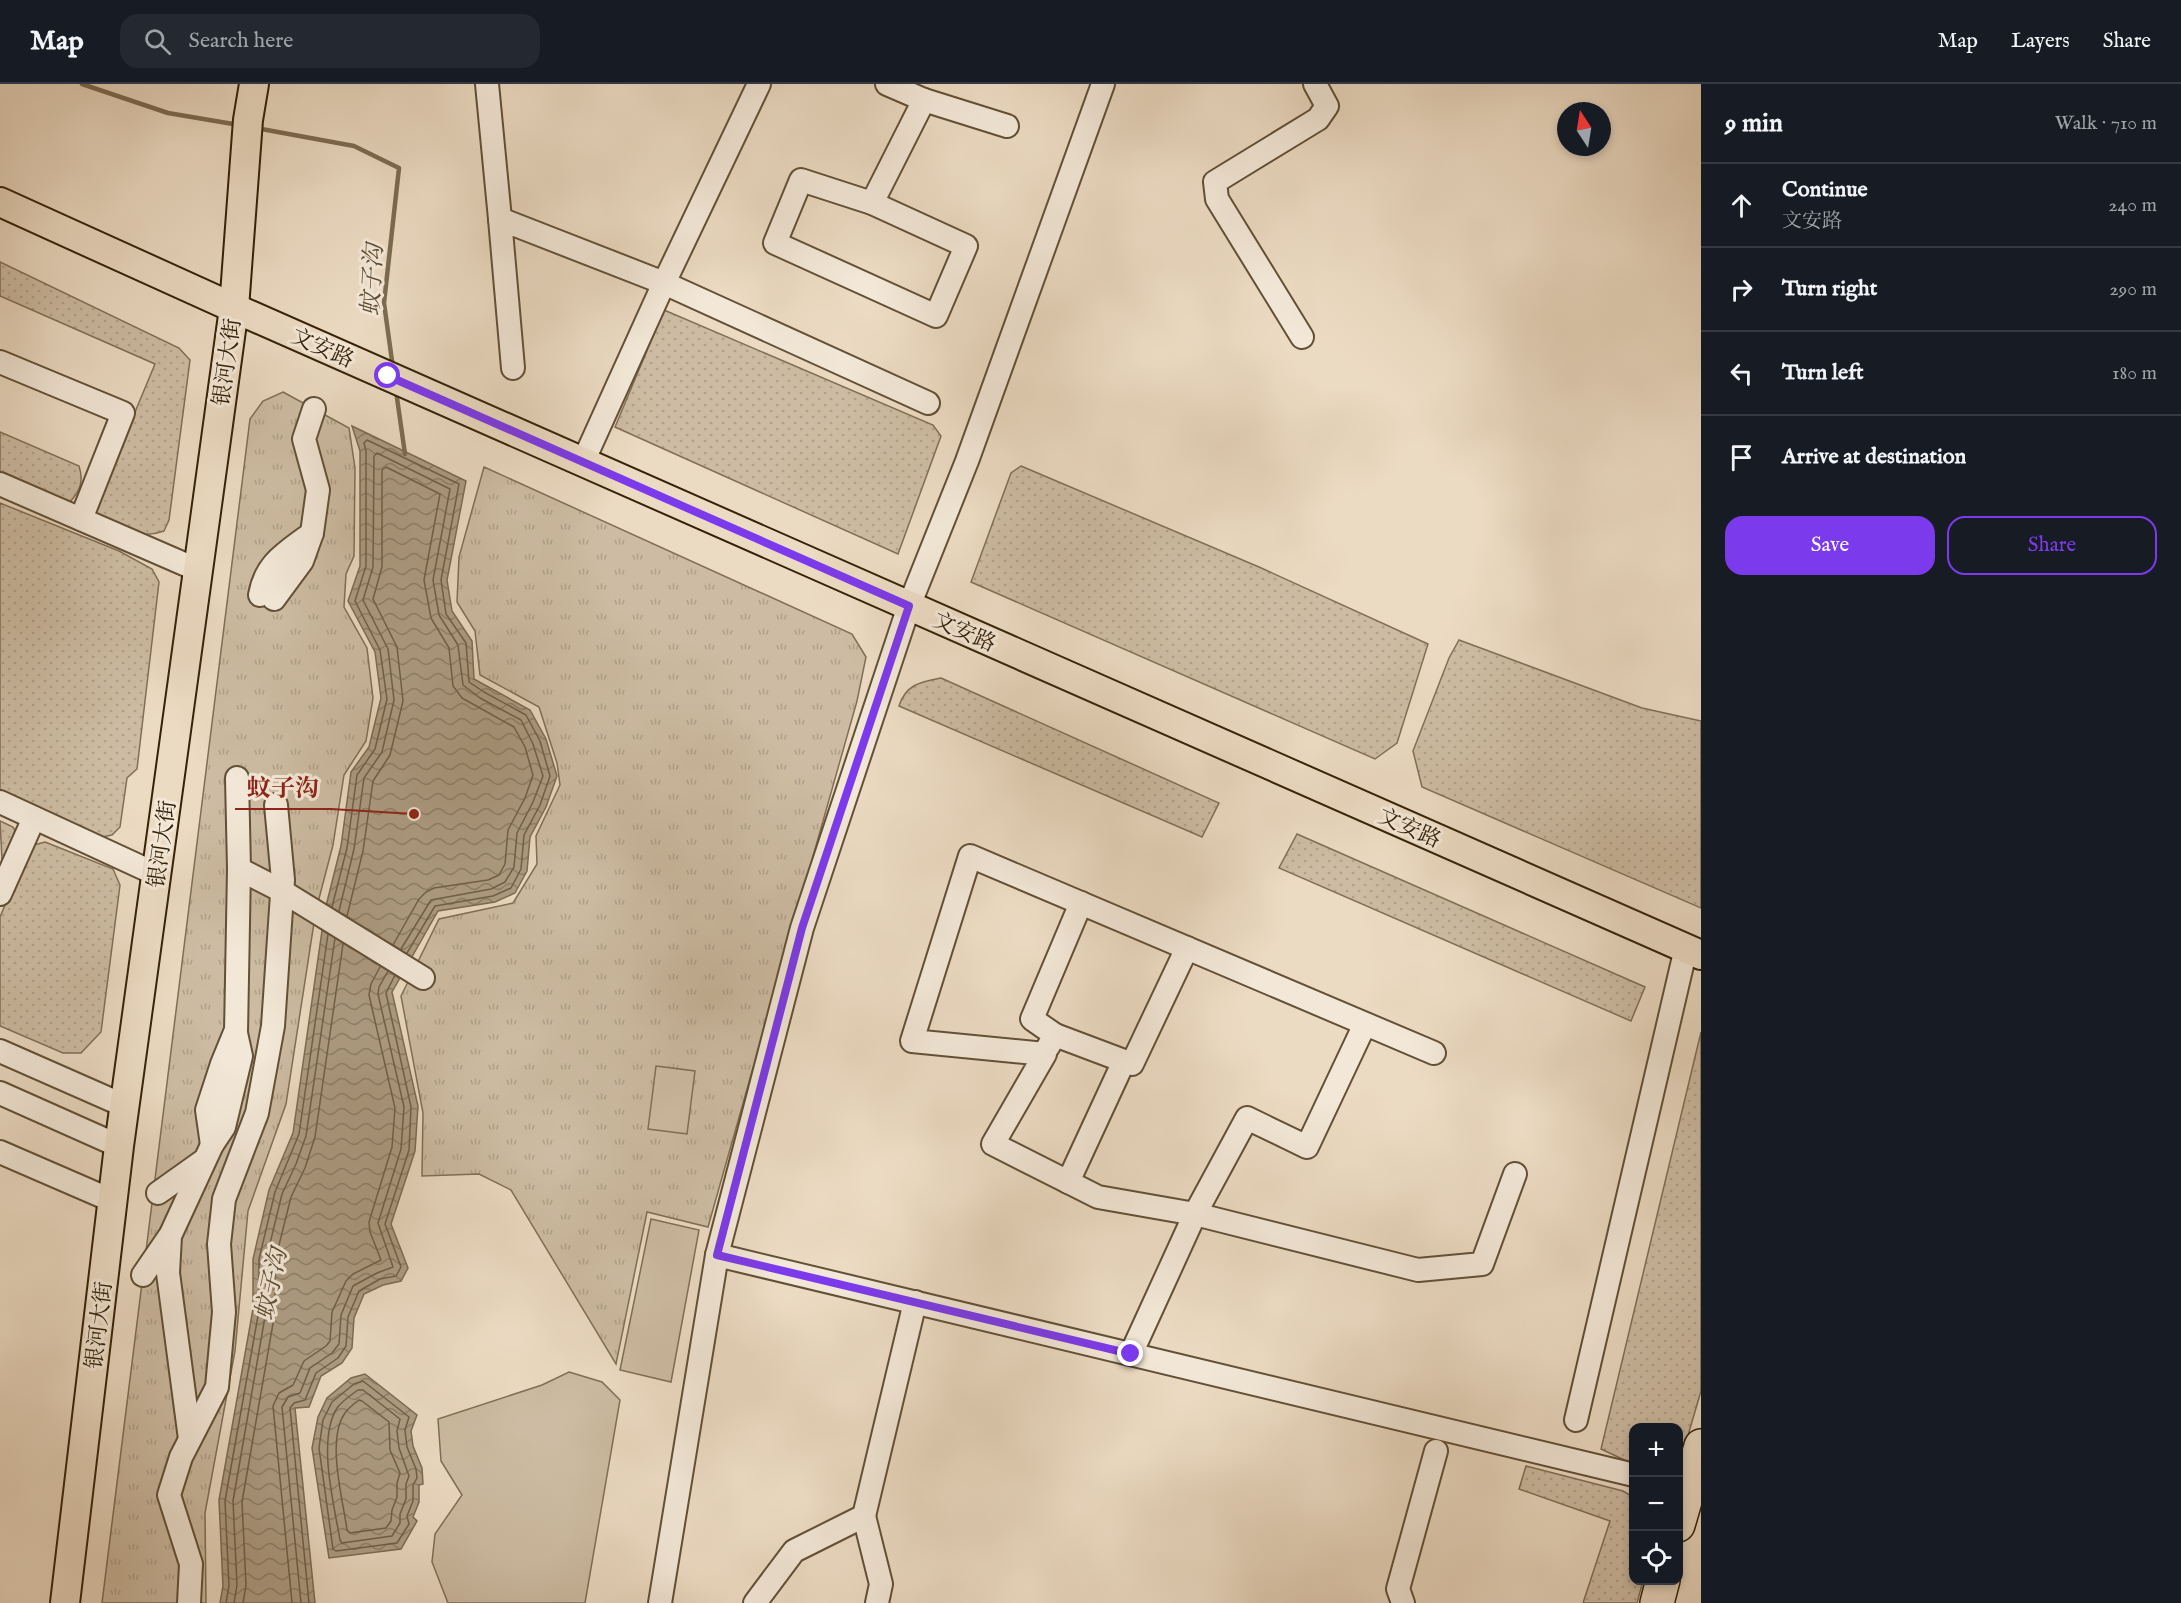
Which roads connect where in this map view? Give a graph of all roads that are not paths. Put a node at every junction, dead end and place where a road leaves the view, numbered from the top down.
1 (254, 84) edge
2 (487, 84) edge
3 (759, 84) edge
4 (887, 84) edge
5 (1103, 84) edge
6 (1316, 84) edge
7 (924, 100) junction
8 (1007, 126) dead end
9 (0, 202) edge
10 (872, 203) junction
11 (500, 219) junction
12 (664, 284) junction
13 (234, 308) junction
14 (1302, 337) dead end
15 (0, 362) edge
16 (513, 368) dead end
17 (928, 403) dead end
18 (314, 409) dead end
19 (583, 462) junction
20 (0, 484) edge
21 (81, 519) junction
22 (198, 570) junction
23 (267, 597) dead end
24 (909, 606) junction
25 (237, 778) dead end
26 (0, 802) edge
27 (276, 805) dead end
28 (34, 818) junction
29 (239, 869) junction
30 (156, 874) junction
31 (282, 891) junction
32 (0, 894) edge
33 (1081, 903) junction
34 (1187, 948) junction
35 (1693, 952) edge
36 (423, 978) dead end
37 (1365, 1024) junction
38 (1050, 1044) junction
39 (0, 1051) edge
40 (1434, 1053) dead end
41 (1124, 1061) junction
42 (0, 1093) edge
43 (125, 1106) junction
44 (119, 1146) junction
45 (0, 1152) edge
46 (208, 1153) junction
47 (1515, 1174) dead end
48 (1068, 1182) junction
49 (158, 1192) dead end
50 (113, 1201) junction
51 (1195, 1214) junction
52 (170, 1236) junction
53 (717, 1255) junction
54 (143, 1275) dead end
55 (915, 1302) junction
56 (1131, 1354) junction
57 (1576, 1420) dead end
58 (190, 1439) junction
59 (1701, 1446) edge
60 (1436, 1451) dead end
61 (1629, 1474) edge
62 (1684, 1487) edge
63 (864, 1516) junction
64 (1662, 1585) edge
65 (64, 1603) edge
66 (189, 1603) edge
67 (660, 1603) edge
68 (755, 1603) edge
69 (877, 1603) edge
70 (1403, 1603) edge
71 (1657, 1603) edge

1 - 13 main road, 银河大街
2 - 11 street
3 - 12 street
4 - 7 street
5 - 24 street
6 - 14 street
7 - 8 street
7 - 10 street
9 - 13 main road, 文安路
10 - 10 street
11 - 12 street
11 - 16 street
12 - 17 street
12 - 19 street
13 - 19 main road, 文安路
13 - 22 main road, 银河大街
15 - 21 street
18 - 23 street
19 - 24 main road, 文安路
20 - 21 street
21 - 22 street
22 - 30 main road, 银河大街
24 - 35 main road, 文安路
24 - 53 street
25 - 29 street
26 - 28 street
27 - 31 street
28 - 30 street
28 - 32 street
29 - 31 street
29 - 46 street
30 - 43 main road, 银河大街
31 - 36 street
31 - 58 street
33 - 34 street
33 - 38 street
33 - 38 street
34 - 37 street
34 - 41 street
35 - 57 street
37 - 40 street
37 - 51 street
38 - 41 street
38 - 48 street
39 - 43 street
41 - 48 street
42 - 44 street
43 - 44 main road, 银河大街
44 - 50 main road, 银河大街
45 - 50 street
46 - 49 street
46 - 52 street
47 - 51 street
48 - 51 street
50 - 65 main road, 银河大街
51 - 56 street
52 - 54 street
52 - 58 street
53 - 55 street
53 - 67 street
55 - 56 street
55 - 63 street
56 - 61 street
58 - 66 street
59 - 62 highway
60 - 70 street
63 - 68 street
63 - 69 street
64 - 71 highway

